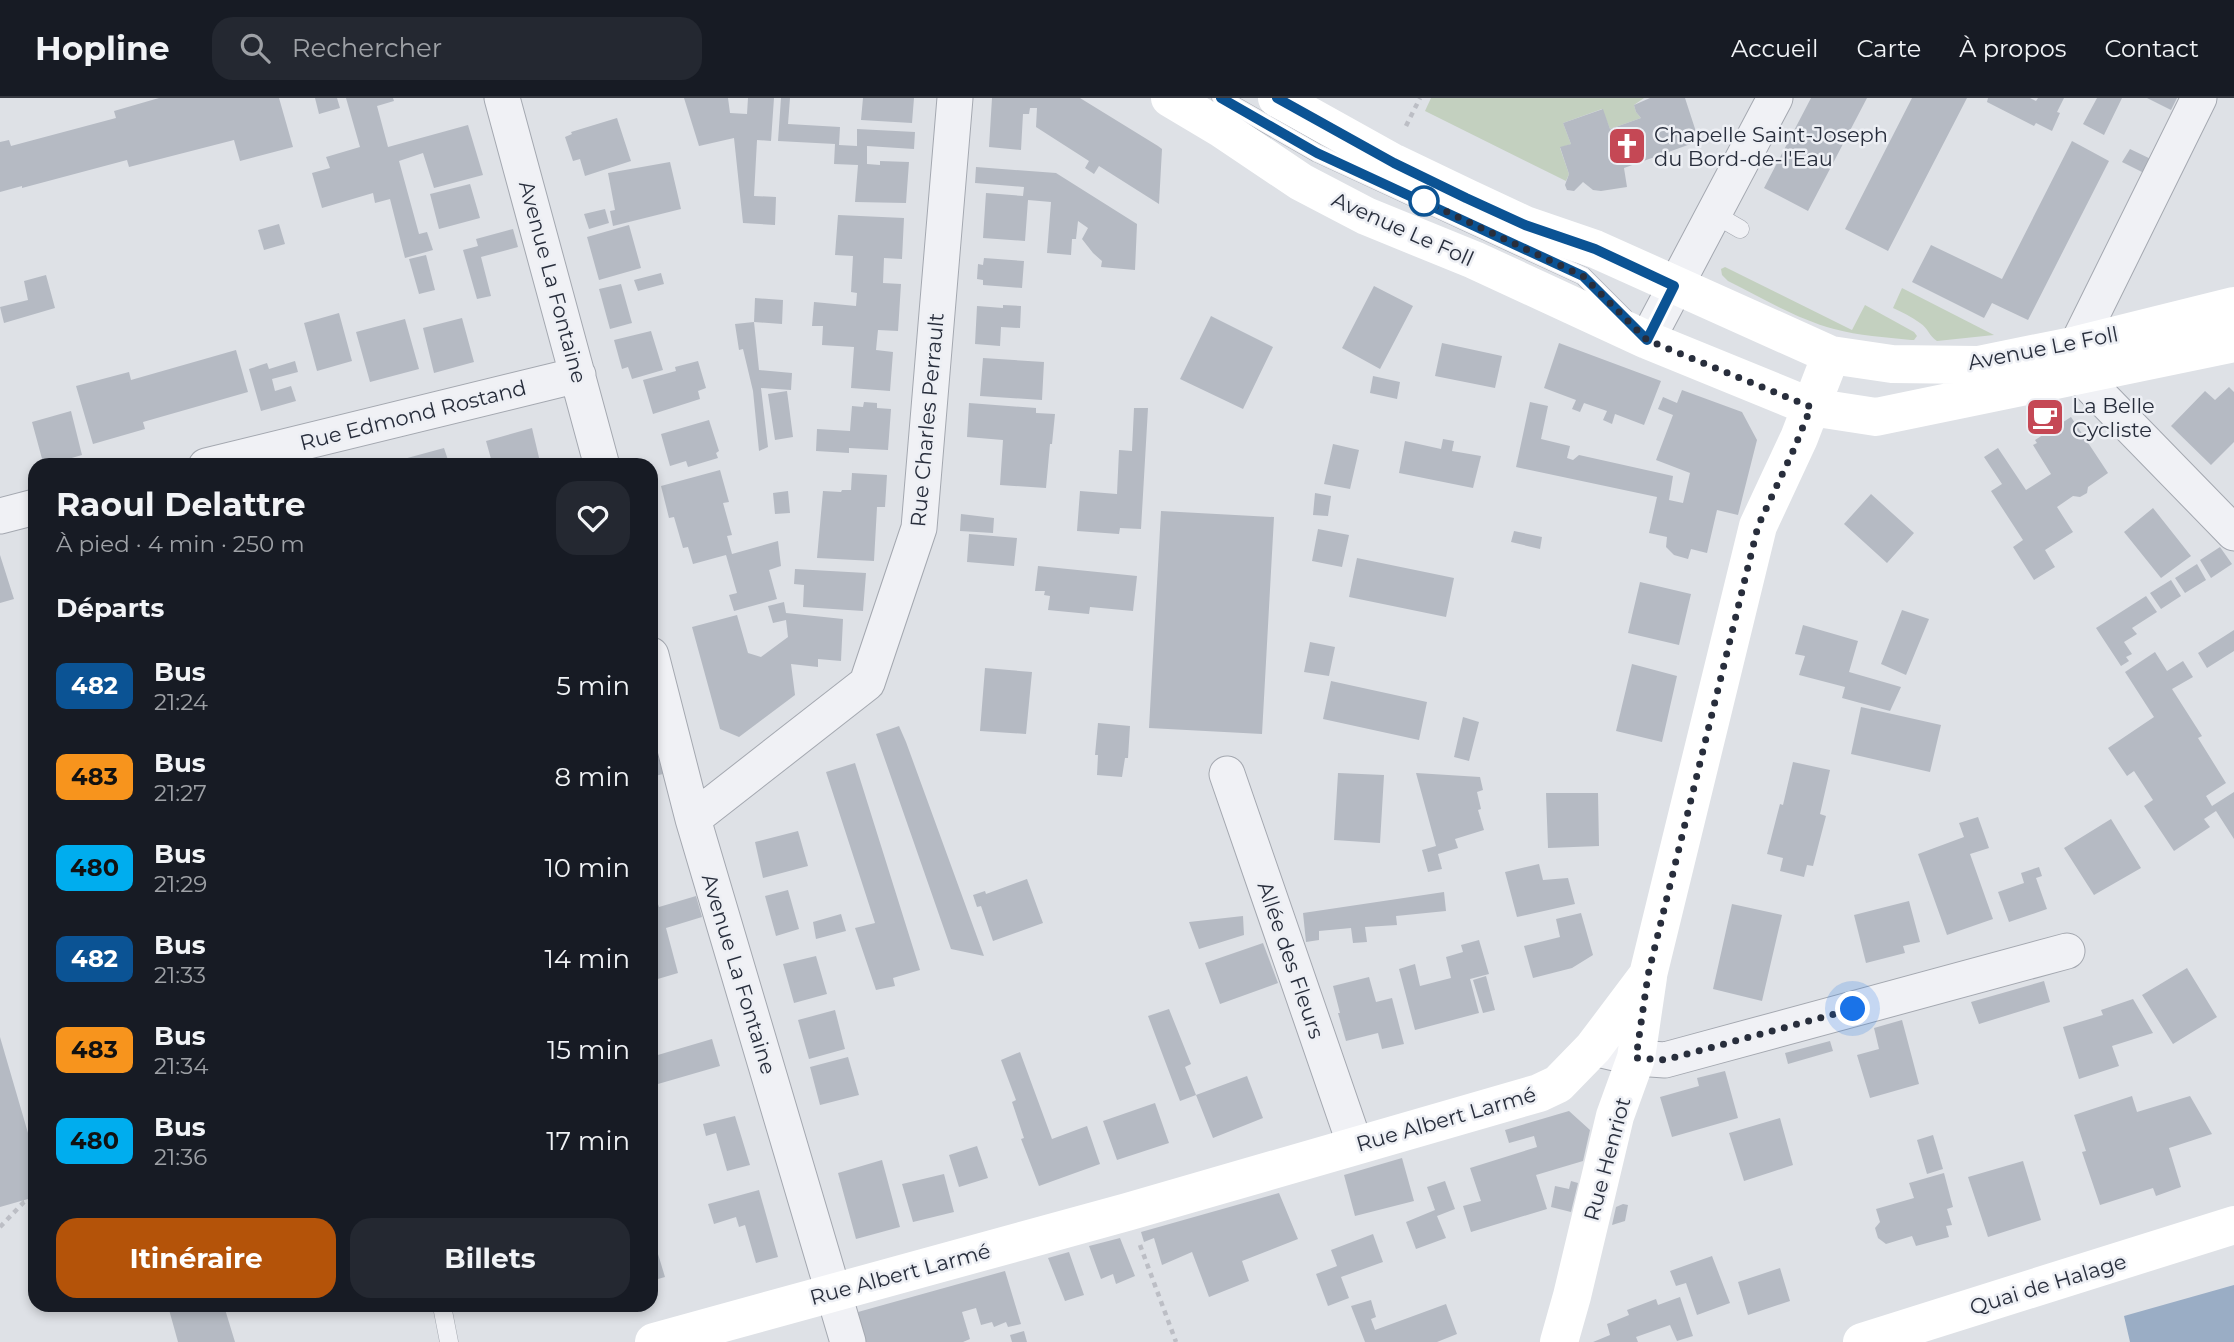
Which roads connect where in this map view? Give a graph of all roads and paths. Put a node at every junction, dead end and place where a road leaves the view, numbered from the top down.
1 (502, 98) edge
2 (955, 98) edge
3 (1170, 98) edge
4 (1221, 98) edge
5 (1277, 98) edge
6 (1775, 98) edge
7 (2199, 98) edge
8 (1674, 286) junction
9 (2234, 306) edge
10 (1647, 340) junction
11 (2234, 343) edge
12 (1831, 355) junction
13 (2079, 361) junction
14 (578, 374) junction
15 (1811, 407) junction
16 (238, 458) edge
17 (600, 458) edge
18 (28, 509) edge
19 (0, 516) edge
20 (2234, 533) edge
21 (658, 682) edge
22 (1227, 774) dead end
23 (693, 819) junction
24 (2067, 951) dead end
25 (1648, 975) junction
26 (1592, 1048) junction
27 (1636, 1058) junction
28 (1558, 1084) junction
29 (1615, 1116) junction
30 (1355, 1145) junction
31 (28, 1201) edge
32 (1127, 1212) junction
33 (2234, 1225) edge
34 (0, 1227) edge
35 (834, 1292) junction
36 (443, 1312) edge
37 (449, 1342) edge
38 (654, 1342) edge
39 (848, 1342) edge
40 (1176, 1342) edge
41 (1559, 1342) edge
42 (1862, 1342) edge

1 - 14 street, Avenue La Fontaine
2 - 23 street, Rue Charles Perrault
3 - 10 main road, Avenue Le Foll
4 - 10 lane, Avenue Le Foll
5 - 8 main road, Avenue Le Foll
6 - 8 street
7 - 13 street
8 - 10 street
8 - 12 main road, Avenue Le Foll
9 - 13 main road, Avenue Le Foll
10 - 15 main road, Avenue Le Foll
11 - 13 main road, Avenue Le Foll
12 - 13 main road, Avenue Le Foll
12 - 15 main road, Rue Albert Larmé
13 - 15 main road, Avenue Le Foll
13 - 20 street
14 - 16 street, Rue Edmond Rostand
14 - 17 street, Avenue La Fontaine
15 - 25 main road, Rue Albert Larmé
18 - 19 street
21 - 23 street, Avenue La Fontaine
22 - 30 street, Allée des Fleurs
23 - 35 street, Avenue La Fontaine
24 - 27 street
25 - 26 main road, Rue Albert Larmé
25 - 27 main road, Rue Henriot
26 - 27 street
26 - 28 main road, Rue Albert Larmé
27 - 29 main road, Rue Henriot
28 - 29 main road
28 - 30 main road, Rue Albert Larmé
29 - 41 main road, Rue Henriot
30 - 32 main road, Rue Albert Larmé
31 - 34 path
32 - 35 main road, Rue Albert Larmé
32 - 40 path
33 - 42 main road, Quai de Halage
35 - 38 main road, Rue Albert Larmé
35 - 39 street, Avenue La Fontaine
36 - 37 lane

